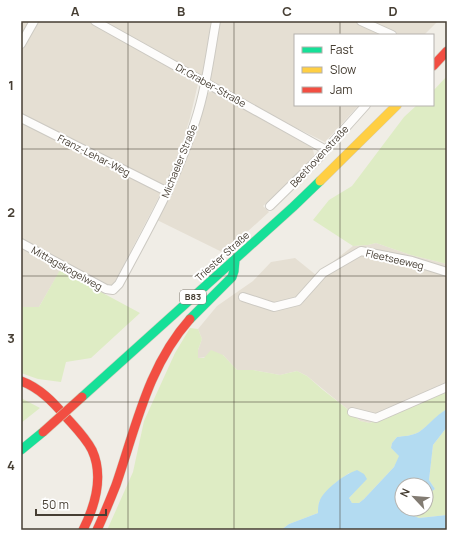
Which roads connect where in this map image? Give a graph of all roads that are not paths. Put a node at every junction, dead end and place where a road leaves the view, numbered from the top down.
1 (34, 21) edge
2 (95, 21) edge
3 (216, 21) edge
4 (361, 21) edge
5 (390, 34) edge
6 (21, 44) edge
7 (447, 51) edge
8 (434, 65) edge
9 (206, 83) junction
10 (365, 106) edge
11 (396, 106) edge
12 (21, 118) edge
13 (326, 150) junction
14 (168, 192) junction
15 (270, 206) dead end
16 (21, 243) edge
17 (235, 260) junction
18 (447, 272) edge
19 (113, 290) joint
20 (243, 297) dead end
21 (21, 381) edge
22 (447, 387) edge
23 (352, 412) dead end
24 (22, 448) edge
25 (83, 530) edge
26 (96, 530) edge

1 - 6 street
2 - 9 street, Dr.Graber-Straße
3 - 9 street, Michaeler Straße
4 - 5 street
7 - 8 main road
9 - 13 street, Dr.Graber-Straße
9 - 14 street, Michaeler Straße
10 - 13 street, Beethovenstraße
11 - 17 main road, Triester Straße / B83
12 - 14 street, Franz-Lehar-Weg
13 - 15 street, Beethovenstraße
14 - 19 street, Michaeler Straße
16 - 19 street, Mittagskogelweg
17 - 24 main road, Triester Straße / B83, bridge
17 - 26 main road
18 - 20 street, Fleetseeweg
21 - 25 main road
22 - 23 street

